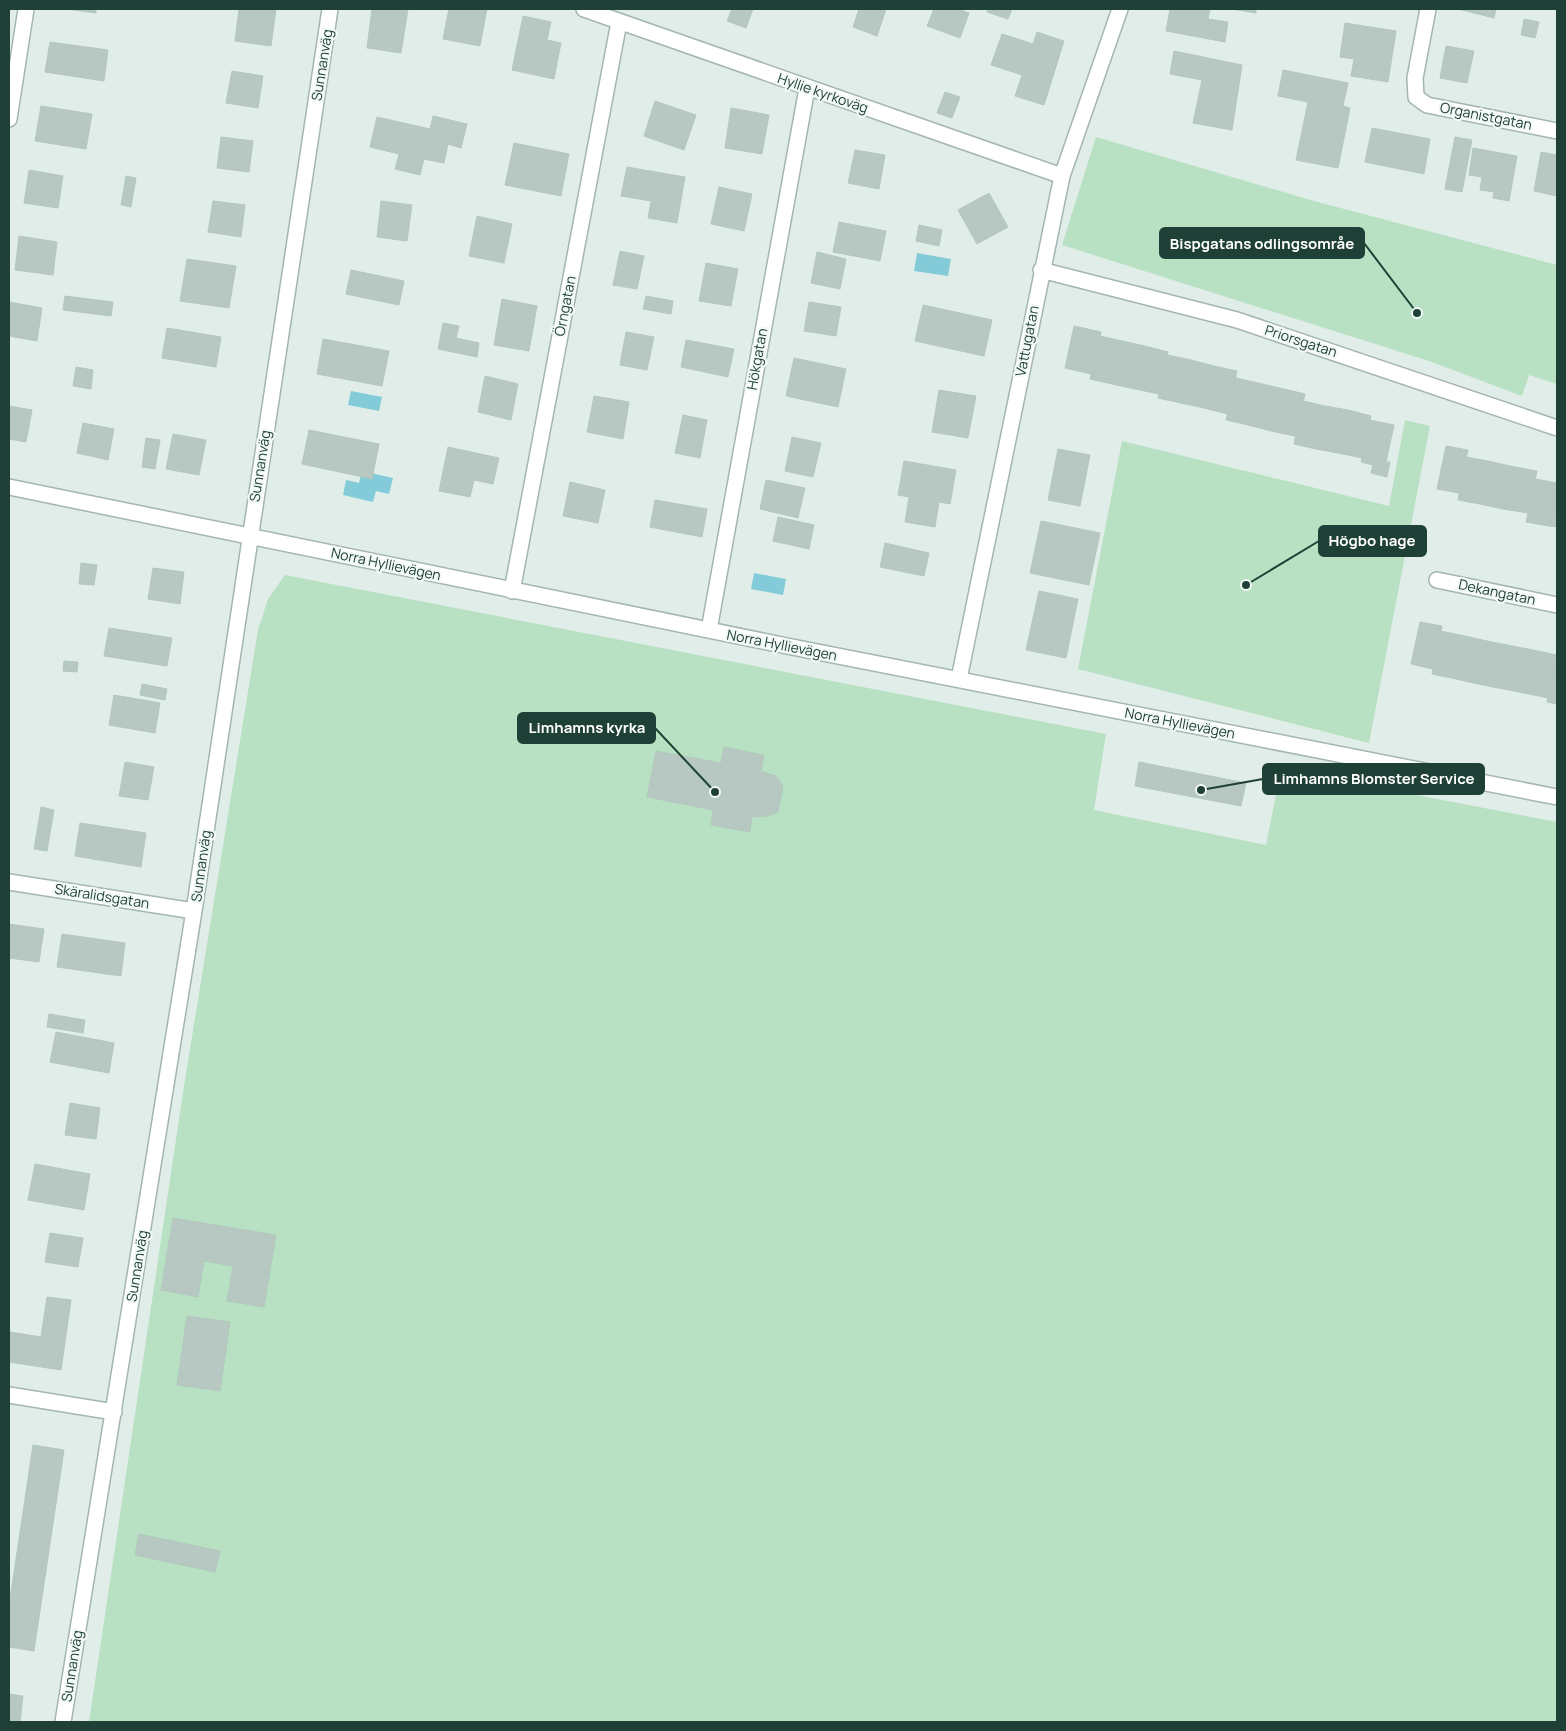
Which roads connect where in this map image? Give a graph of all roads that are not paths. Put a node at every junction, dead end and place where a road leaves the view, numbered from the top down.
1 (26, 9) edge
2 (330, 9) edge
3 (584, 9) edge
4 (1120, 9) edge
5 (1428, 9) edge
6 (619, 22) junction
7 (13, 68) edge
8 (807, 88) junction
9 (9, 119) edge
10 (1557, 131) edge
11 (1062, 176) junction
12 (1041, 270) junction
13 (1557, 428) edge
14 (9, 487) edge
15 (249, 536) junction
16 (1437, 580) dead end
17 (512, 590) junction
18 (1557, 605) edge
19 (708, 630) junction
20 (959, 679) junction
21 (1557, 797) edge
22 (9, 882) edge
23 (194, 911) junction
24 (9, 1395) edge
25 (114, 1412) junction
26 (63, 1722) edge

1 - 7 street
2 - 15 street, Sunnanväg
3 - 6 street, Hyllie kyrkoväg
4 - 11 street, Vattugatan
5 - 10 street, Organistgatan
6 - 8 street, Hyllie kyrkoväg
6 - 17 street, Örngatan
7 - 9 street
8 - 11 street, Hyllie kyrkoväg
8 - 19 street, Hökgatan
11 - 12 street, Vattugatan
12 - 13 street, Priorsgatan
12 - 20 street, Vattugatan
14 - 15 street, Norra Hyllievägen
15 - 17 street, Norra Hyllievägen
15 - 23 street, Sunnanväg
16 - 18 street, Dekangatan
17 - 19 street, Norra Hyllievägen
19 - 20 street, Norra Hyllievägen
20 - 21 street, Norra Hyllievägen
22 - 23 street, Skäralidsgatan
23 - 25 street, Sunnanväg
24 - 25 street
25 - 26 street, Sunnanväg

